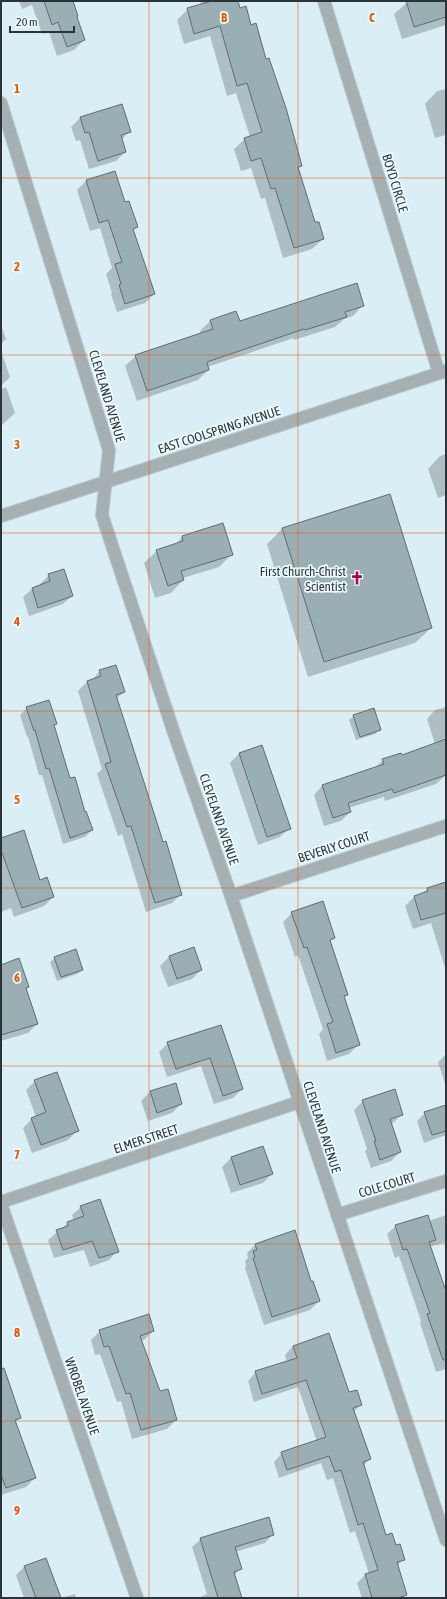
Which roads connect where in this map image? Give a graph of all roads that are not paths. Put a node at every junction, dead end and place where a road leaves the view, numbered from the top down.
1 (324, 1) edge
2 (1, 103) edge
3 (442, 372) edge
4 (105, 482) junction
5 (1, 516) edge
6 (446, 826) edge
7 (231, 896) junction
8 (299, 1102) junction
9 (446, 1181) edge
10 (1, 1203) edge
11 (337, 1215) junction
12 (446, 1540) edge
13 (136, 1598) edge

1 - 3 street, BOYD CIRCLE
2 - 4 street, CLEVELAND AVENUE
3 - 4 street, EAST COOLSPRING AVENUE
4 - 5 street, EAST COOLSPRING AVENUE
4 - 7 street, CLEVELAND AVENUE
6 - 7 street, BEVERLY COURT
7 - 8 street, CLEVELAND AVENUE
8 - 10 street, ELMER STREET
8 - 11 street, CLEVELAND AVENUE
9 - 11 street, COLE COURT
10 - 13 street, WROBEL AVENUE
11 - 12 street, CLEVELAND AVENUE

